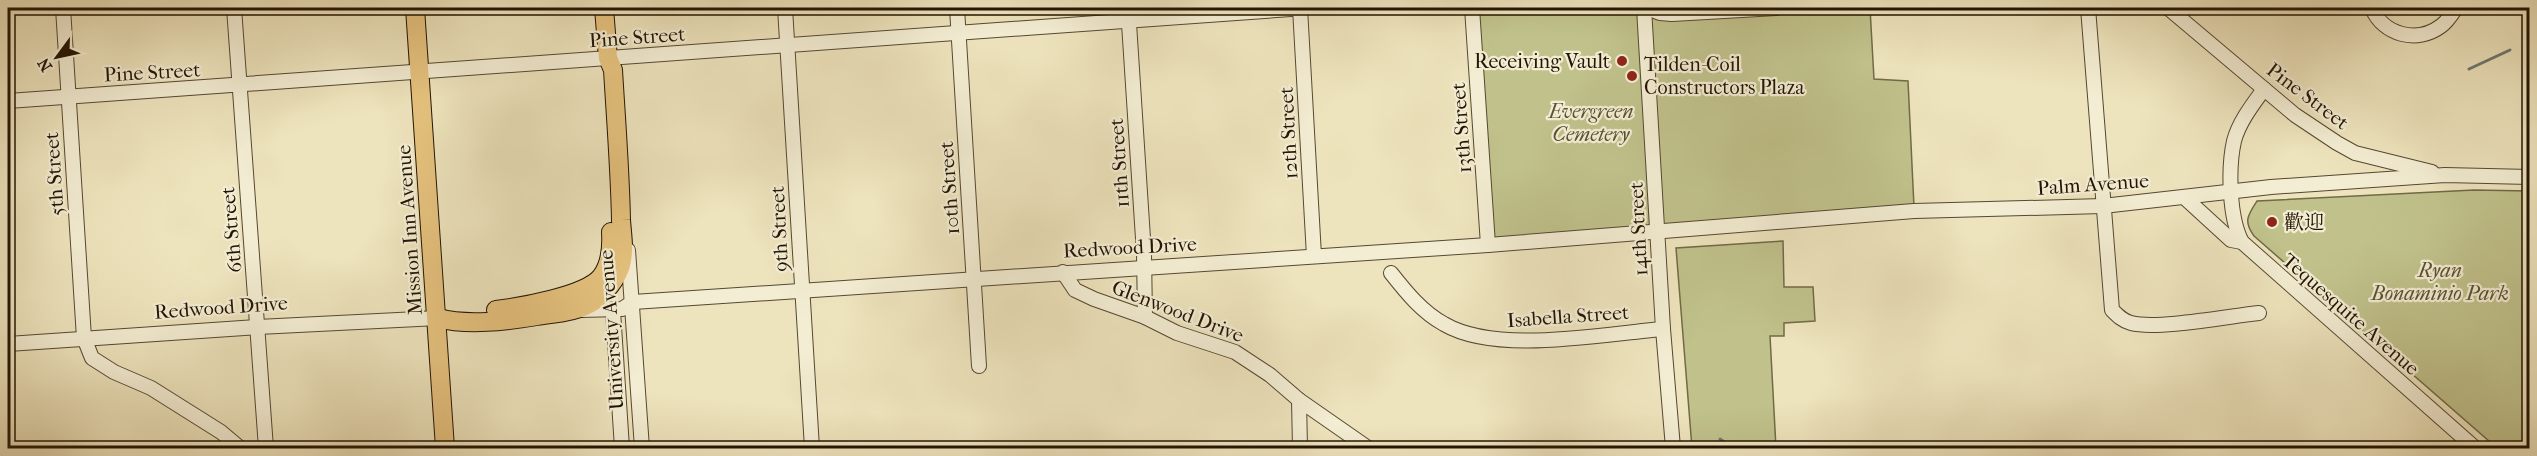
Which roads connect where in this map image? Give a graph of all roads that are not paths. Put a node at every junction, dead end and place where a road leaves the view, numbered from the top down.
1 (63, 8) edge
2 (234, 8) edge
3 (415, 8) edge
4 (604, 8) edge
5 (785, 8) edge
6 (957, 8) edge
7 (1300, 8) edge
8 (1305, 8) edge
9 (1472, 8) edge
10 (1646, 8) edge
11 (1776, 8) edge
12 (2088, 8) edge
13 (2168, 8) edge
14 (2372, 8) edge
15 (2456, 8) edge
16 (1129, 14) edge
17 (958, 34) junction
18 (788, 46) junction
19 (608, 58) junction
20 (420, 73) junction
21 (239, 86) junction
22 (2264, 89) junction
23 (69, 96) junction
24 (8, 101) edge
25 (2445, 175) junction
26 (2529, 177) edge
27 (2230, 192) junction
28 (2184, 197) junction
29 (2103, 206) junction
30 (621, 208) junction
31 (1658, 233) junction
32 (2241, 242) junction
33 (1488, 246) junction
34 (1314, 256) junction
35 (1145, 269) junction
36 (1063, 272) junction
37 (1391, 273) dead end
38 (975, 280) junction
39 (597, 281) junction
40 (802, 290) junction
41 (633, 302) junction
42 (604, 307) junction
43 (2259, 313) dead end
44 (1145, 316) junction
45 (438, 318) junction
46 (258, 327) junction
47 (1663, 329) junction
48 (84, 338) junction
49 (8, 344) edge
50 (979, 366) dead end
51 (1299, 400) junction
52 (240, 448) edge
53 (266, 448) edge
54 (446, 448) edge
55 (622, 448) edge
56 (642, 448) edge
57 (812, 448) edge
58 (1300, 448) edge
59 (1368, 448) edge
60 (1673, 448) edge
61 (2475, 448) edge

1 - 23 street, 5th Street
2 - 21 street, 6th Street
3 - 20 main road, Mission Inn Avenue
4 - 19 main road, University Avenue
5 - 18 street, 9th Street
6 - 17 street, 10th Street
7 - 8 street, Pine Street
7 - 16 street, Pine Street
7 - 34 street, 12th Street
9 - 33 street, 13th Street
10 - 11 street
10 - 31 street, 14th Street
12 - 29 street
13 - 22 street, Pine Street
14 - 15 street
16 - 17 street, Pine Street
16 - 35 street, 11th Street
17 - 18 street, Pine Street
17 - 38 street, 10th Street
18 - 19 street, Pine Street
18 - 40 street, 9th Street
19 - 20 street, Pine Street
19 - 30 main road, University Avenue
19 - 39 main road, University Avenue
20 - 21 street, Pine Street
20 - 45 main road, Mission Inn Avenue
21 - 23 street, Pine Street
21 - 46 street, 6th Street
22 - 25 street, Pine Street
22 - 27 street
23 - 24 street, Pine Street
23 - 48 street, 5th Street
25 - 26 street, Palm Avenue
25 - 27 street, Palm Avenue
27 - 28 street, Palm Avenue
27 - 32 street
28 - 29 street, Palm Avenue
28 - 32 street, Tequesquite Avenue
29 - 31 street, Palm Avenue
29 - 43 street
30 - 41 street, University Avenue
30 - 42 main road, University Avenue
31 - 33 street, Redwood Drive
31 - 47 street, 14th Street
32 - 61 street, Tequesquite Avenue
33 - 34 street, Redwood Drive
34 - 35 street, Redwood Drive
35 - 36 street, Redwood Drive
35 - 44 street, 11th Street
36 - 38 street, Redwood Drive
36 - 44 street, Glenwood Drive
37 - 47 street, Isabella Street
38 - 40 street, Redwood Drive
38 - 50 street, 10th Street
39 - 42 street
39 - 45 main road, Redwood Drive
40 - 41 street, Redwood Drive
40 - 57 street, 9th Street
41 - 42 street, Redwood Drive
41 - 56 street, University Avenue
42 - 45 main road, Redwood Drive
42 - 55 street, University Avenue
44 - 51 street, Glenwood Drive
45 - 46 street, Redwood Drive
45 - 54 main road, Mission Inn Avenue
46 - 48 street, Redwood Drive
46 - 53 street, 6th Street
47 - 60 street, 14th Street
48 - 49 street, Redwood Drive
48 - 52 street
51 - 58 street
51 - 59 street, Glenwood Drive

